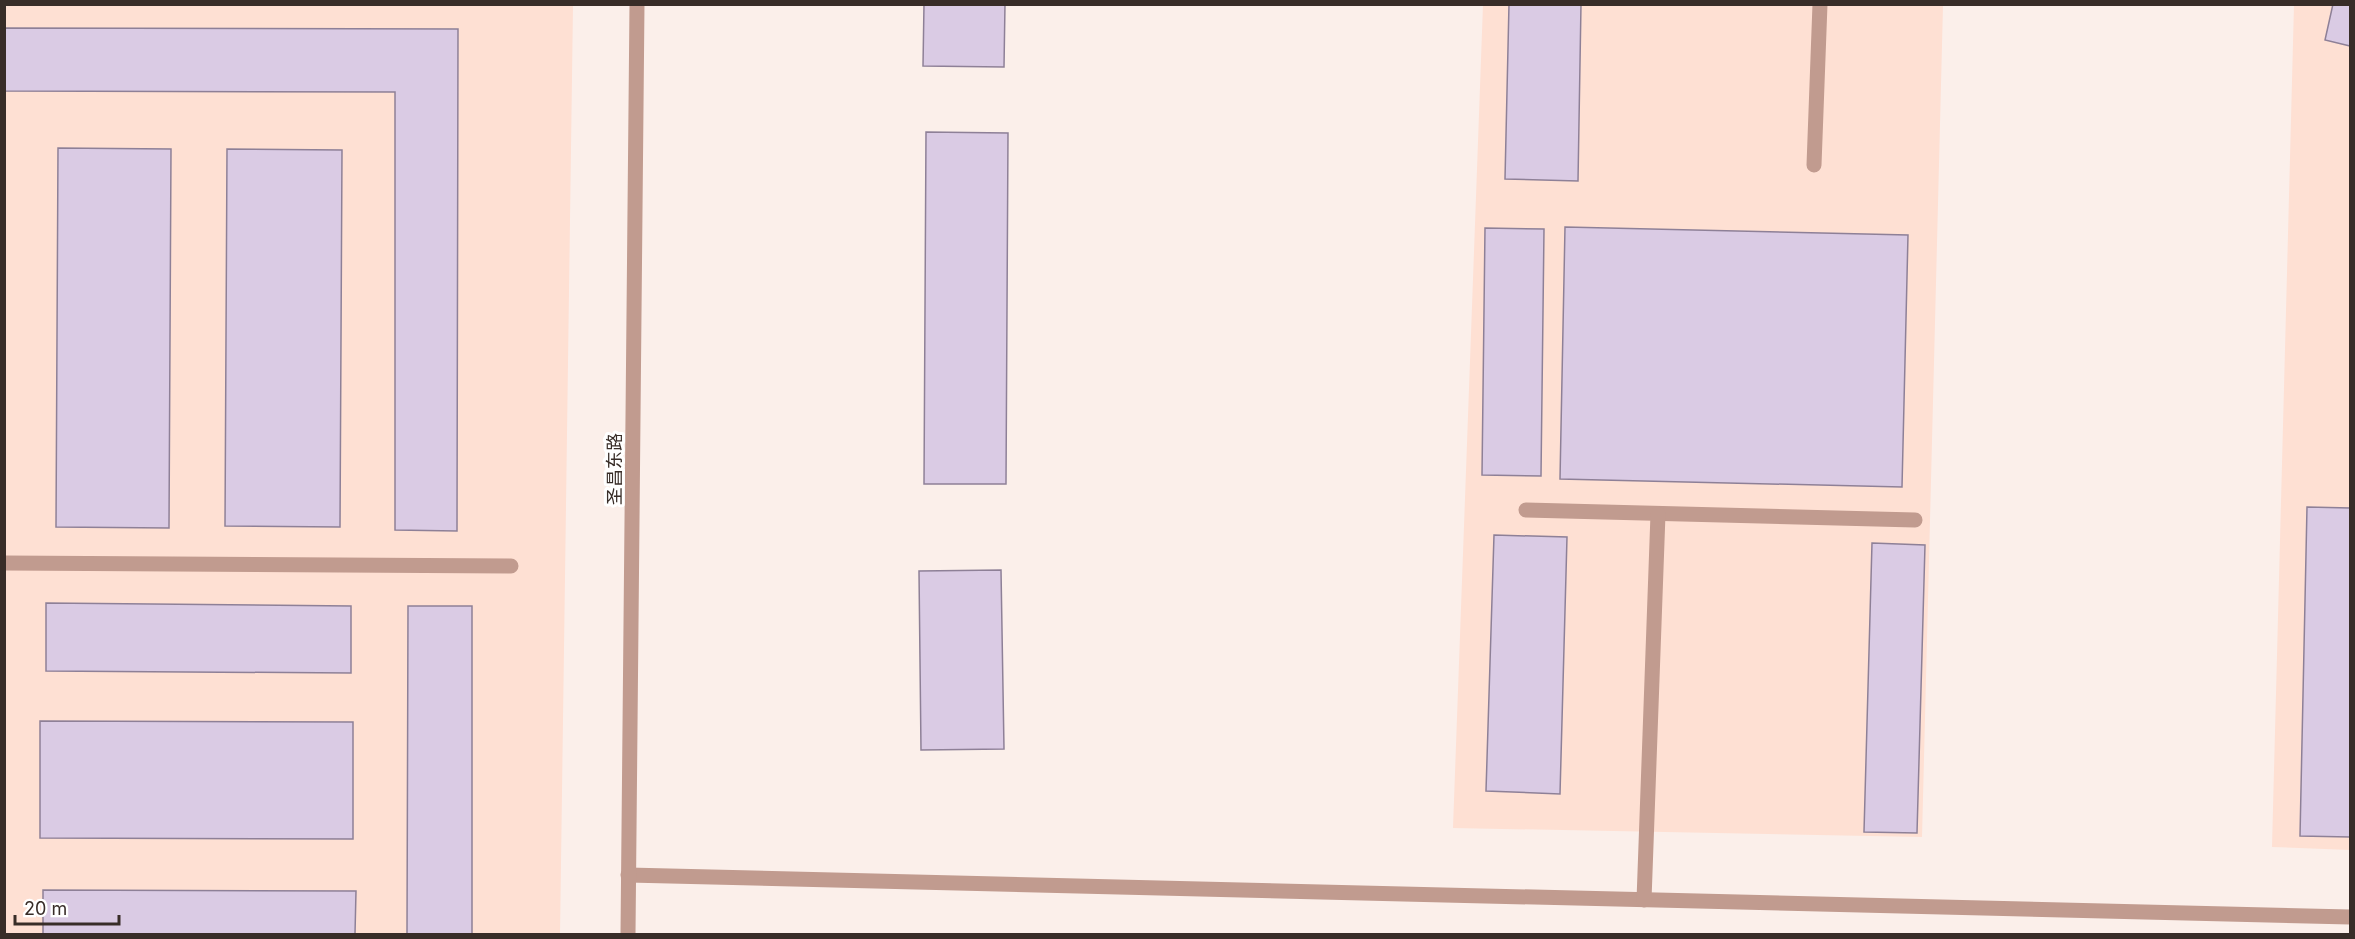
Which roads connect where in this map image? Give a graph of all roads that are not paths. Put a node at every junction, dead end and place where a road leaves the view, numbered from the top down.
1 (637, 4) edge
2 (1820, 4) edge
3 (1814, 165) dead end
4 (1526, 510) dead end
5 (1658, 514) junction
6 (1915, 520) dead end
7 (4, 563) edge
8 (512, 566) dead end
9 (628, 875) junction
10 (1644, 900) junction
11 (2350, 918) edge
12 (628, 934) edge

1 - 9 street, 圣昌东路
2 - 3 street
4 - 5 street
5 - 6 street
5 - 10 street
7 - 8 street
9 - 10 street
9 - 12 street, 圣昌东路
10 - 11 street

